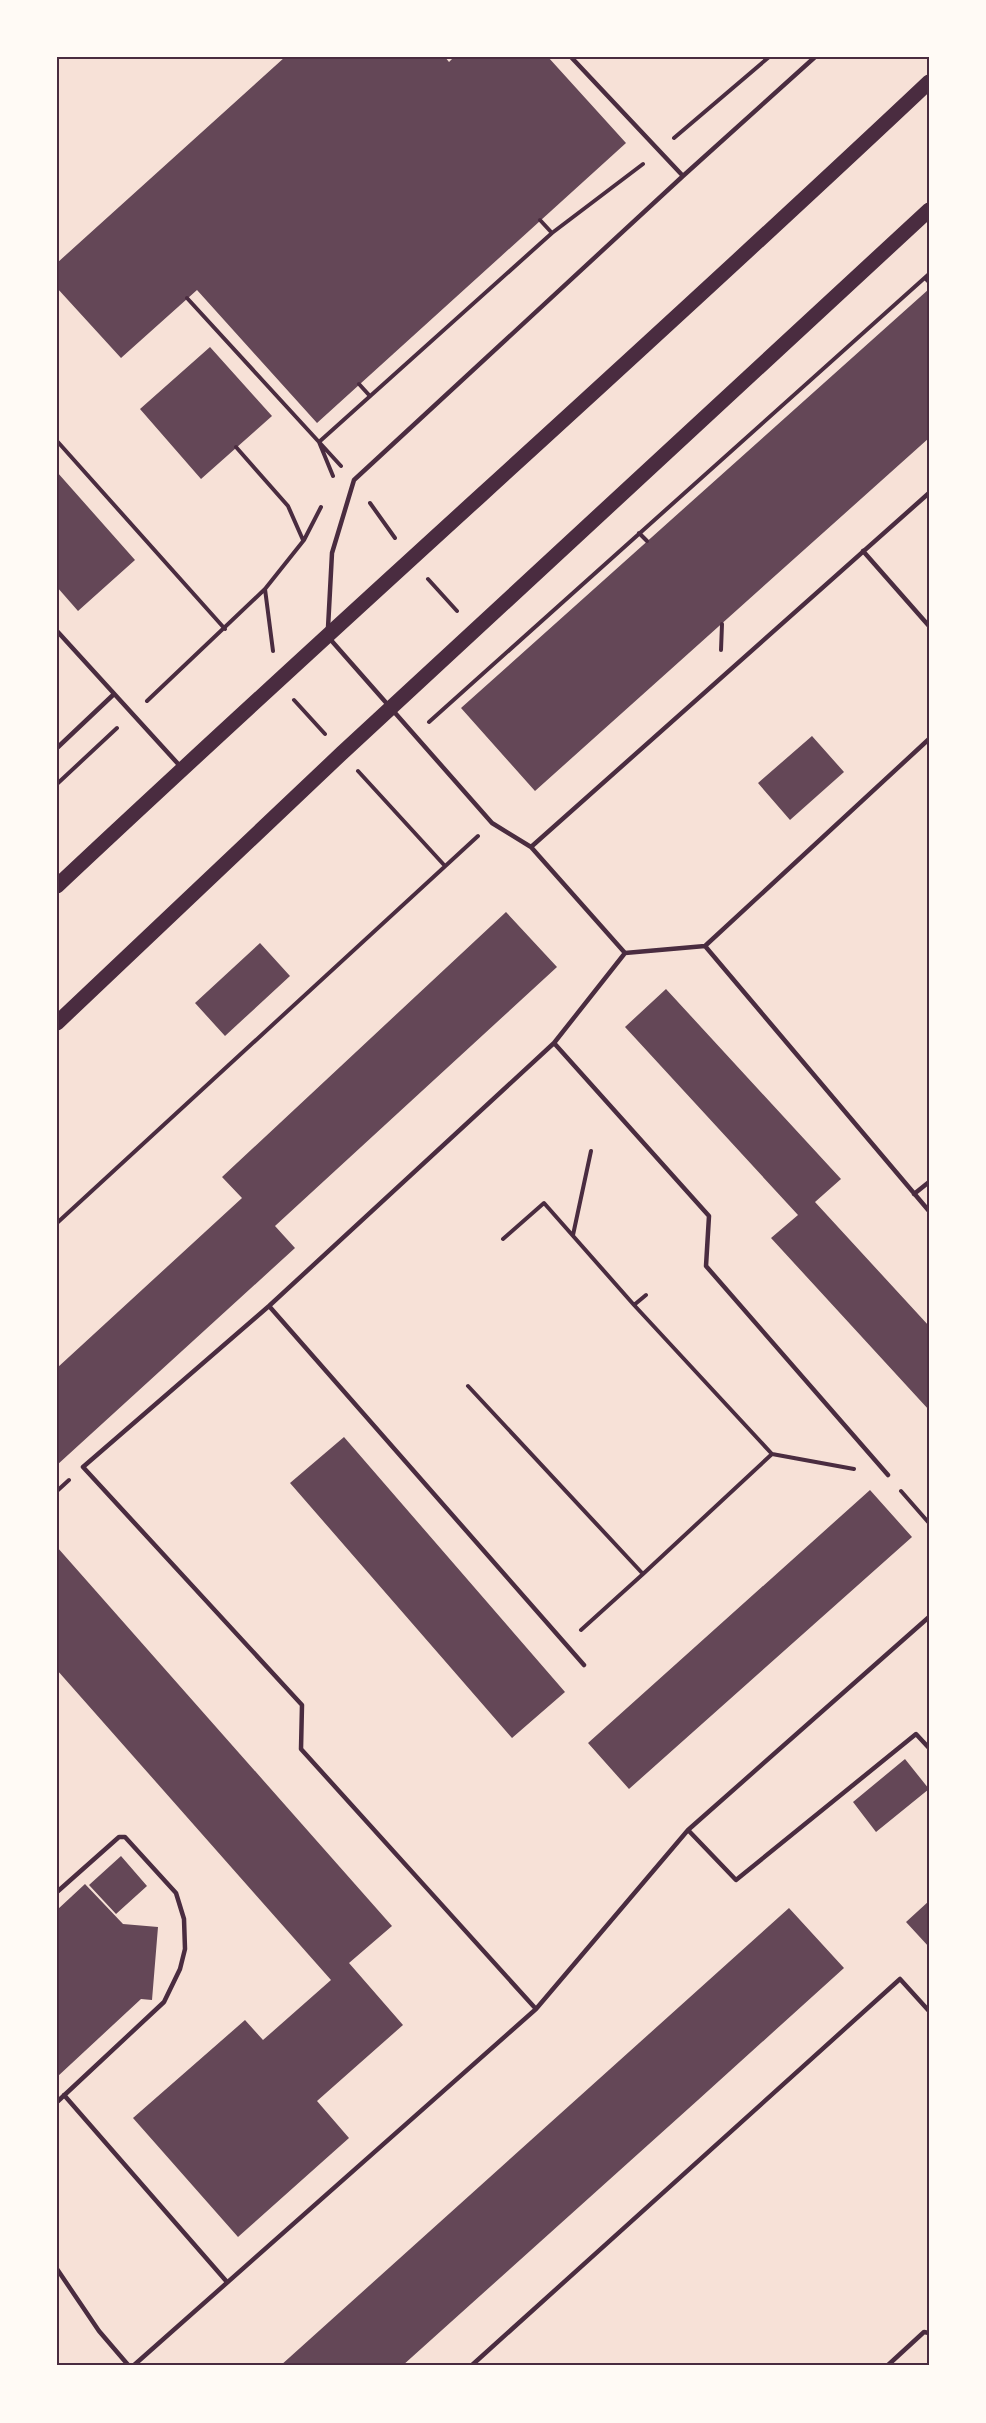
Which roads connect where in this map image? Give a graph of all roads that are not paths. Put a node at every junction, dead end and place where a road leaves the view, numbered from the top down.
1 (815, 57) edge
2 (574, 58) edge
3 (929, 82) edge
4 (683, 176) junction
5 (929, 210) edge
6 (929, 493) edge
7 (863, 551) junction
8 (929, 626) edge
9 (57, 631) edge
10 (328, 637) junction
11 (114, 695) junction
12 (391, 708) junction
13 (929, 738) edge
14 (57, 748) edge
15 (182, 768) junction
16 (531, 847) junction
17 (57, 886) edge
18 (705, 946) junction
19 (625, 953) junction
20 (57, 1023) edge
21 (554, 1043) junction
22 (929, 1182) edge
23 (914, 1194) junction
24 (929, 1211) edge
25 (269, 1305) junction
26 (888, 1475) road end
27 (929, 1617) edge
28 (584, 1665) dead end
29 (929, 1748) edge
30 (688, 1830) junction
31 (57, 1892) edge
32 (536, 2009) junction
33 (929, 2011) edge
34 (64, 2095) junction
35 (57, 2102) edge
36 (57, 2269) edge
37 (227, 2282) junction
38 (929, 2332) edge
39 (131, 2366) edge
40 (471, 2366) edge
41 (887, 2366) edge

1 - 4 lane
2 - 4 lane
3 - 10 main road
4 - 10 lane
5 - 12 main road
6 - 7 lane
7 - 8 lane
7 - 16 lane
9 - 11 lane
10 - 12 lane
10 - 15 main road
11 - 14 lane
11 - 15 lane
12 - 16 lane
12 - 20 main road
13 - 18 lane
15 - 17 main road
16 - 19 lane
18 - 19 lane
18 - 23 lane
19 - 21 lane
21 - 25 lane
21 - 26 lane
22 - 23 lane
23 - 24 lane
25 - 28 lane
25 - 32 lane
27 - 30 lane
29 - 30 lane
30 - 32 lane
31 - 34 lane
32 - 37 lane
33 - 40 lane
34 - 35 lane
34 - 37 lane
36 - 39 lane
37 - 39 lane
38 - 41 lane

